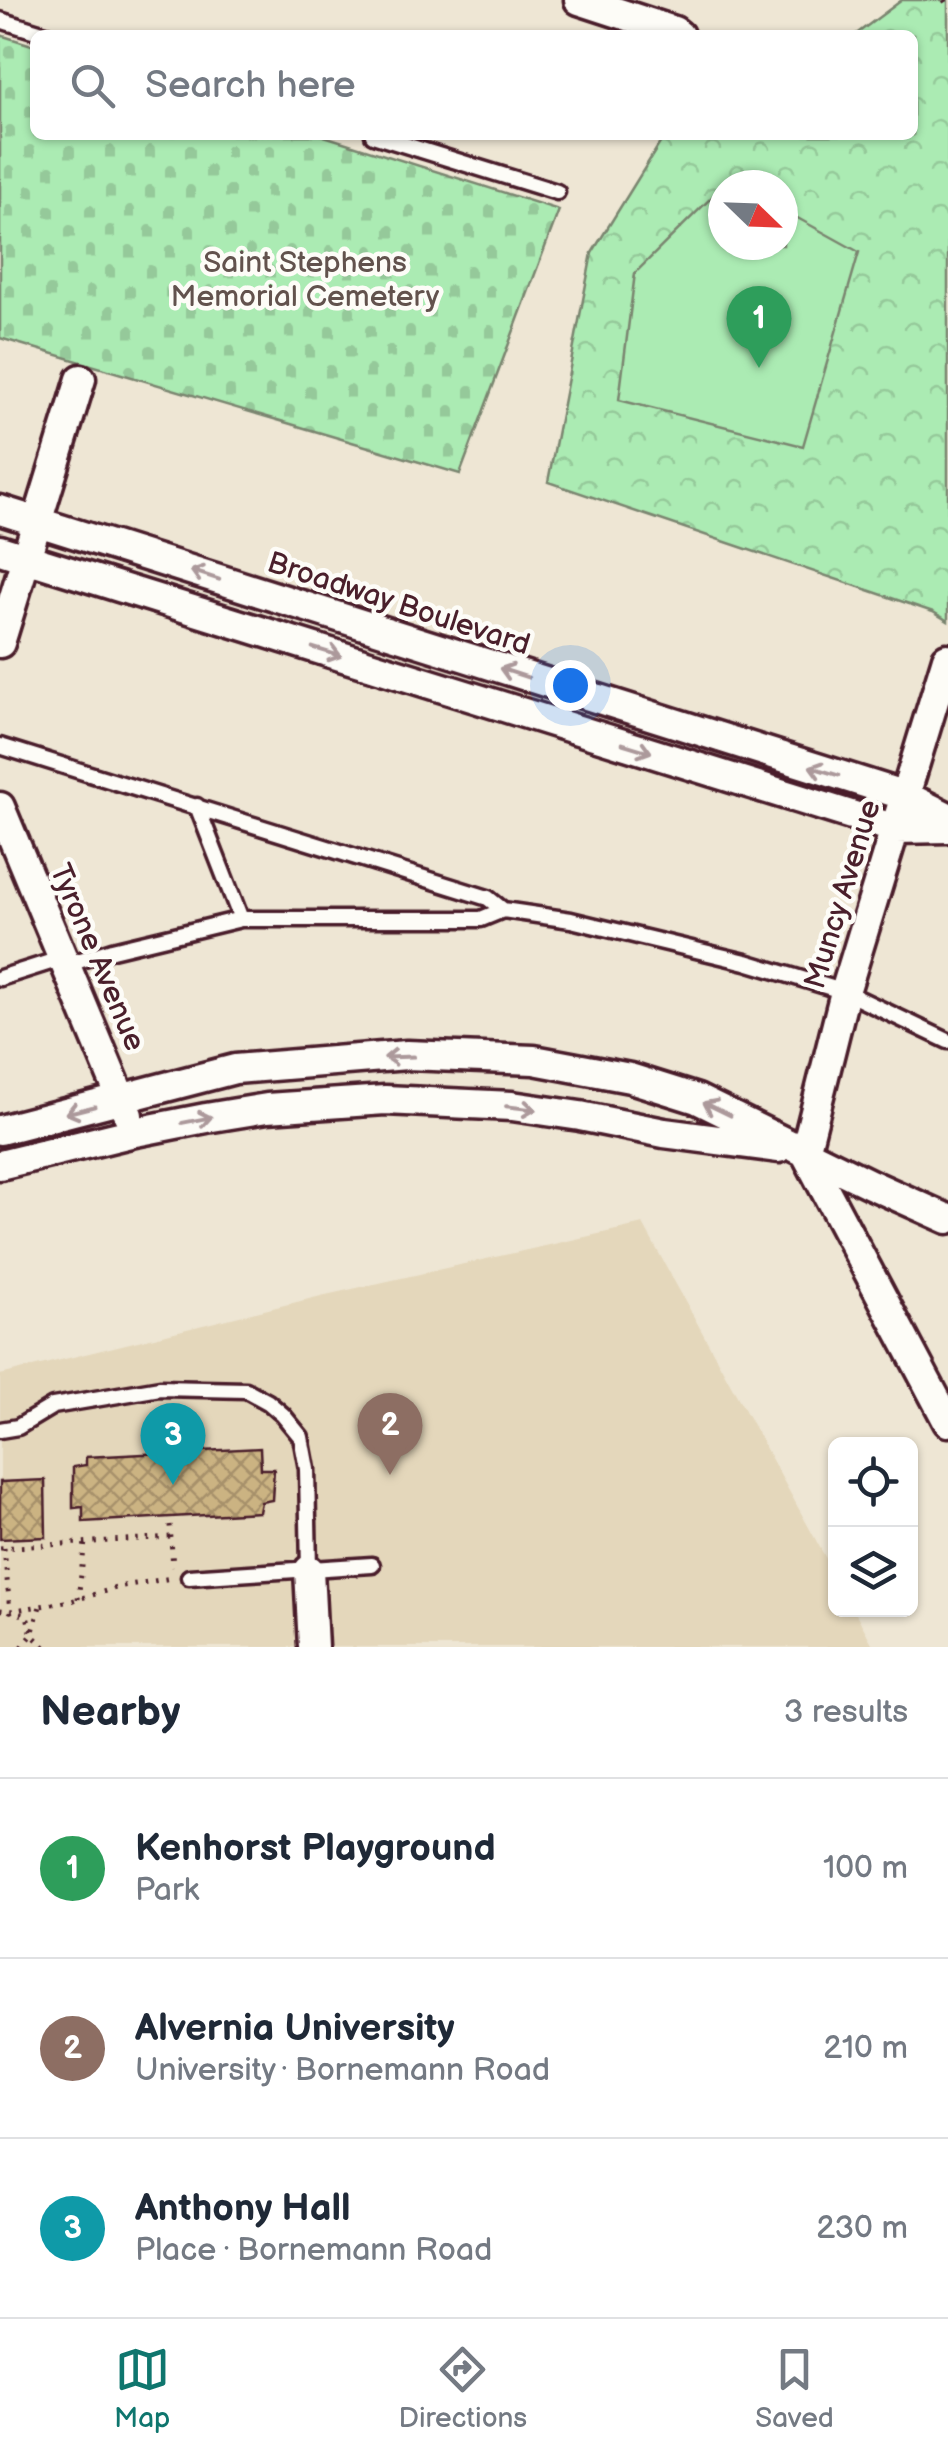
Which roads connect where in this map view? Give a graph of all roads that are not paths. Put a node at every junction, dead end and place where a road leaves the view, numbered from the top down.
1 (579, 0) edge
2 (0, 20) edge
3 (33, 30) edge
4 (671, 30) edge
5 (390, 140) edge
6 (557, 192) dead end
7 (81, 379) dead end
8 (0, 510) edge
9 (37, 522) junction
10 (13, 554) edge
11 (0, 643) edge
12 (948, 646) edge
13 (947, 658) edge
14 (0, 746) edge
15 (906, 796) junction
16 (197, 806) junction
17 (0, 807) edge
18 (948, 817) edge
19 (948, 828) edge
20 (896, 829) junction
21 (503, 910) junction
22 (241, 918) junction
23 (65, 962) junction
24 (0, 978) edge
25 (845, 992) junction
26 (948, 1042) edge
27 (122, 1100) junction
28 (0, 1130) edge
29 (135, 1132) junction
30 (805, 1152) junction
31 (0, 1165) edge
32 (948, 1219) edge
33 (948, 1422) edge
34 (0, 1430) edge
35 (372, 1565) dead end
36 (309, 1570) junction
37 (190, 1577) dead end
38 (313, 1647) edge

1 - 4 street
2 - 3 lane
5 - 6 lane
7 - 9 street
8 - 9 street, Broadway Boulevard
9 - 10 street
15 -> 9 street, Broadway Boulevard
10 - 11 street
10 -> 20 street
12 - 13 lane
13 - 15 street, Muncy Avenue
14 - 16 lane
15 - 18 street, Broadway Boulevard
15 - 20 street, Muncy Avenue
16 - 21 lane
16 - 22 lane
17 - 23 street, Tyrone Avenue
19 - 20 street
20 - 25 street, Muncy Avenue
21 - 22 lane
21 - 25 lane
22 - 23 lane
23 - 24 lane
23 - 27 street, Tyrone Avenue
25 - 26 lane
25 - 30 street, Muncy Avenue
27 -> 28 street
27 - 29 street, Tyrone Avenue
30 -> 27 street
29 -> 30 street
29 - 31 street
30 - 32 street
30 - 33 street
34 - 36 lane
35 - 36 lane
36 - 37 lane
36 - 38 street

